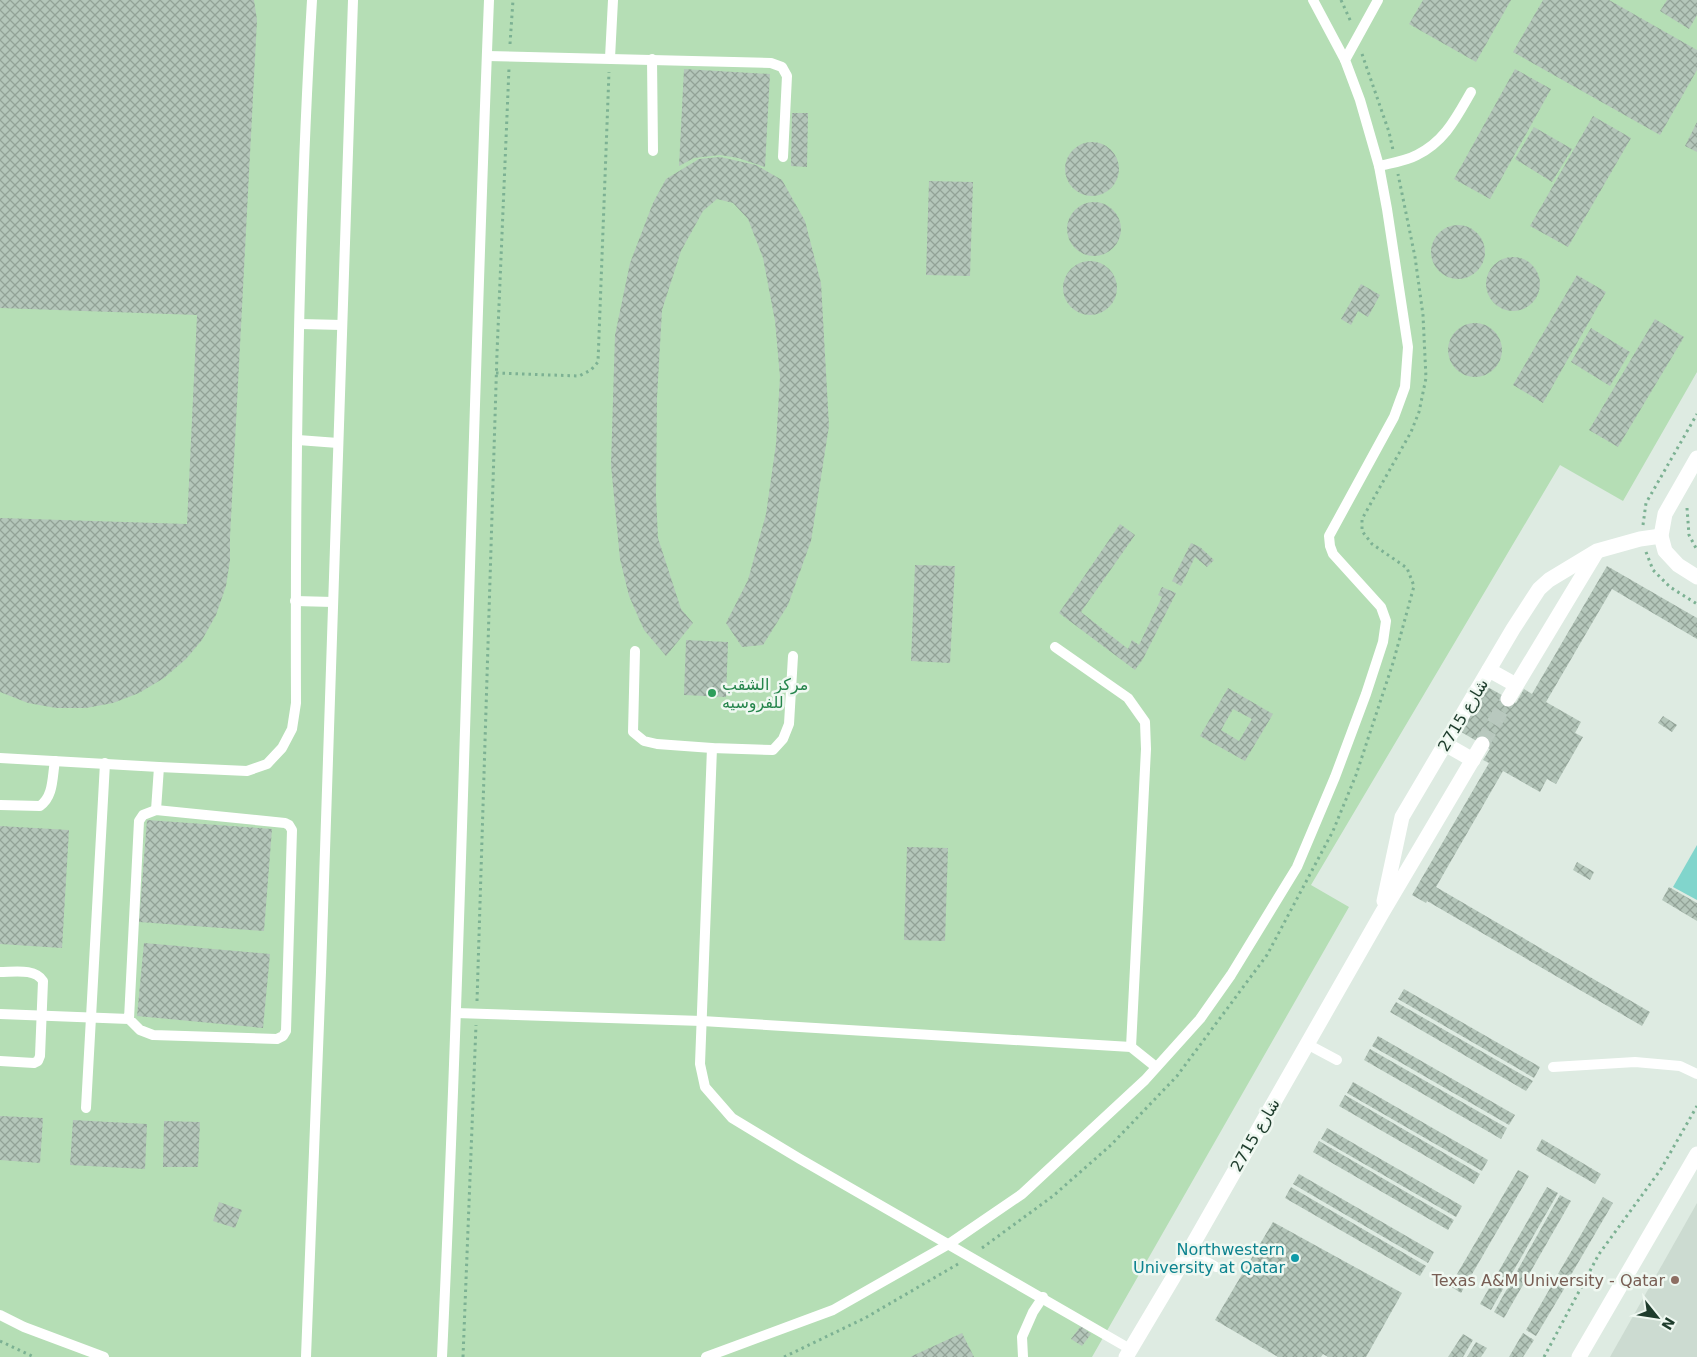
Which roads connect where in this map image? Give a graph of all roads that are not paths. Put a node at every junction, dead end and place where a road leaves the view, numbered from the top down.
1 (312, 0) edge
2 (353, 0) edge
3 (489, 0) edge
4 (613, 0) edge
5 (1313, 0) edge
6 (1378, 0) edge
7 (487, 56) junction
8 (610, 58) junction
9 (652, 59) junction
10 (1345, 60) junction
11 (1471, 92) dead end
12 (653, 151) dead end
13 (783, 157) dead end
14 (1379, 166) junction
15 (300, 324) junction
16 (342, 325) junction
17 (298, 440) junction
18 (338, 443) junction
19 (1697, 458) edge
20 (1661, 536) junction
21 (1597, 552) junction
22 (1697, 576) edge
23 (295, 601) junction
24 (333, 602) junction
25 (1055, 647) dead end
26 (635, 651) dead end
27 (793, 656) dead end
28 (1489, 670) junction
29 (1516, 685) junction
30 (1508, 699) tunnel mouth
31 (1445, 744) junction
32 (1482, 744) tunnel mouth
33 (712, 748) junction
34 (0, 758) edge
35 (1473, 760) junction
36 (55, 761) junction
37 (105, 763) junction
38 (160, 767) junction
39 (0, 805) edge
40 (156, 810) junction
41 (1382, 913) junction
42 (0, 972) edge
43 (456, 1013) junction
44 (0, 1014) edge
45 (42, 1015) junction
46 (91, 1017) junction
47 (129, 1019) junction
48 (702, 1021) junction
49 (1307, 1044) junction
50 (1131, 1047) junction
51 (1337, 1060) dead end
52 (0, 1061) edge
53 (1156, 1067) junction
54 (1553, 1067) dead end
55 (1697, 1074) edge
56 (86, 1108) dead end
57 (1697, 1154) edge
58 (949, 1244) junction
59 (1188, 1251) junction
60 (1216, 1267) dead end
61 (1043, 1297) junction
62 (0, 1315) edge
63 (1128, 1353) edge
64 (104, 1357) edge
65 (306, 1357) edge
66 (442, 1357) edge
67 (706, 1357) edge
68 (1023, 1357) edge
69 (1579, 1357) edge

1 - 15 lane
2 - 16 lane
3 - 7 lane
4 - 8 lane
5 - 10 lane
6 - 10 lane
7 - 8 lane
7 - 43 lane
8 - 9 lane
9 - 12 lane
9 - 13 lane
10 - 14 lane
11 - 14 lane
14 - 53 lane
15 - 16 lane
15 - 17 lane
16 - 18 lane
17 - 18 lane
17 - 23 lane
18 - 24 lane
19 - 20 street
20 - 21 street, شارع 2715
20 - 22 street
21 - 28 street, شارع 2715
21 - 29 street, شارع 2715
23 - 24 lane
23 - 38 lane
24 - 65 lane
25 - 50 lane
26 - 33 lane
27 - 33 lane
28 - 29 street
28 - 31 street, شارع 2715
29 - 30 street, شارع 2715
31 - 35 street
31 - 41 street, شارع 2715
32 - 35 street, شارع 2715
33 - 48 lane
34 - 36 lane
35 - 41 street, شارع 2715
36 - 37 lane
36 - 39 lane
37 - 38 lane
37 - 46 lane
38 - 40 lane
40 - 47 lane
40 - 47 lane
41 - 49 street, شارع 2715
42 - 45 lane
43 - 48 lane
43 - 66 lane
44 - 45 lane
45 - 46 lane
45 - 52 lane
46 - 47 lane
46 - 56 lane
48 - 50 lane
48 - 58 lane
49 - 51 lane
49 - 59 street, شارع 2715
50 - 53 lane
53 - 58 lane
54 - 55 lane
57 - 69 street
58 - 61 lane
58 - 67 lane
59 - 60 lane
59 - 63 street, شارع 2715
61 - 63 lane
61 - 68 lane
62 - 64 lane

